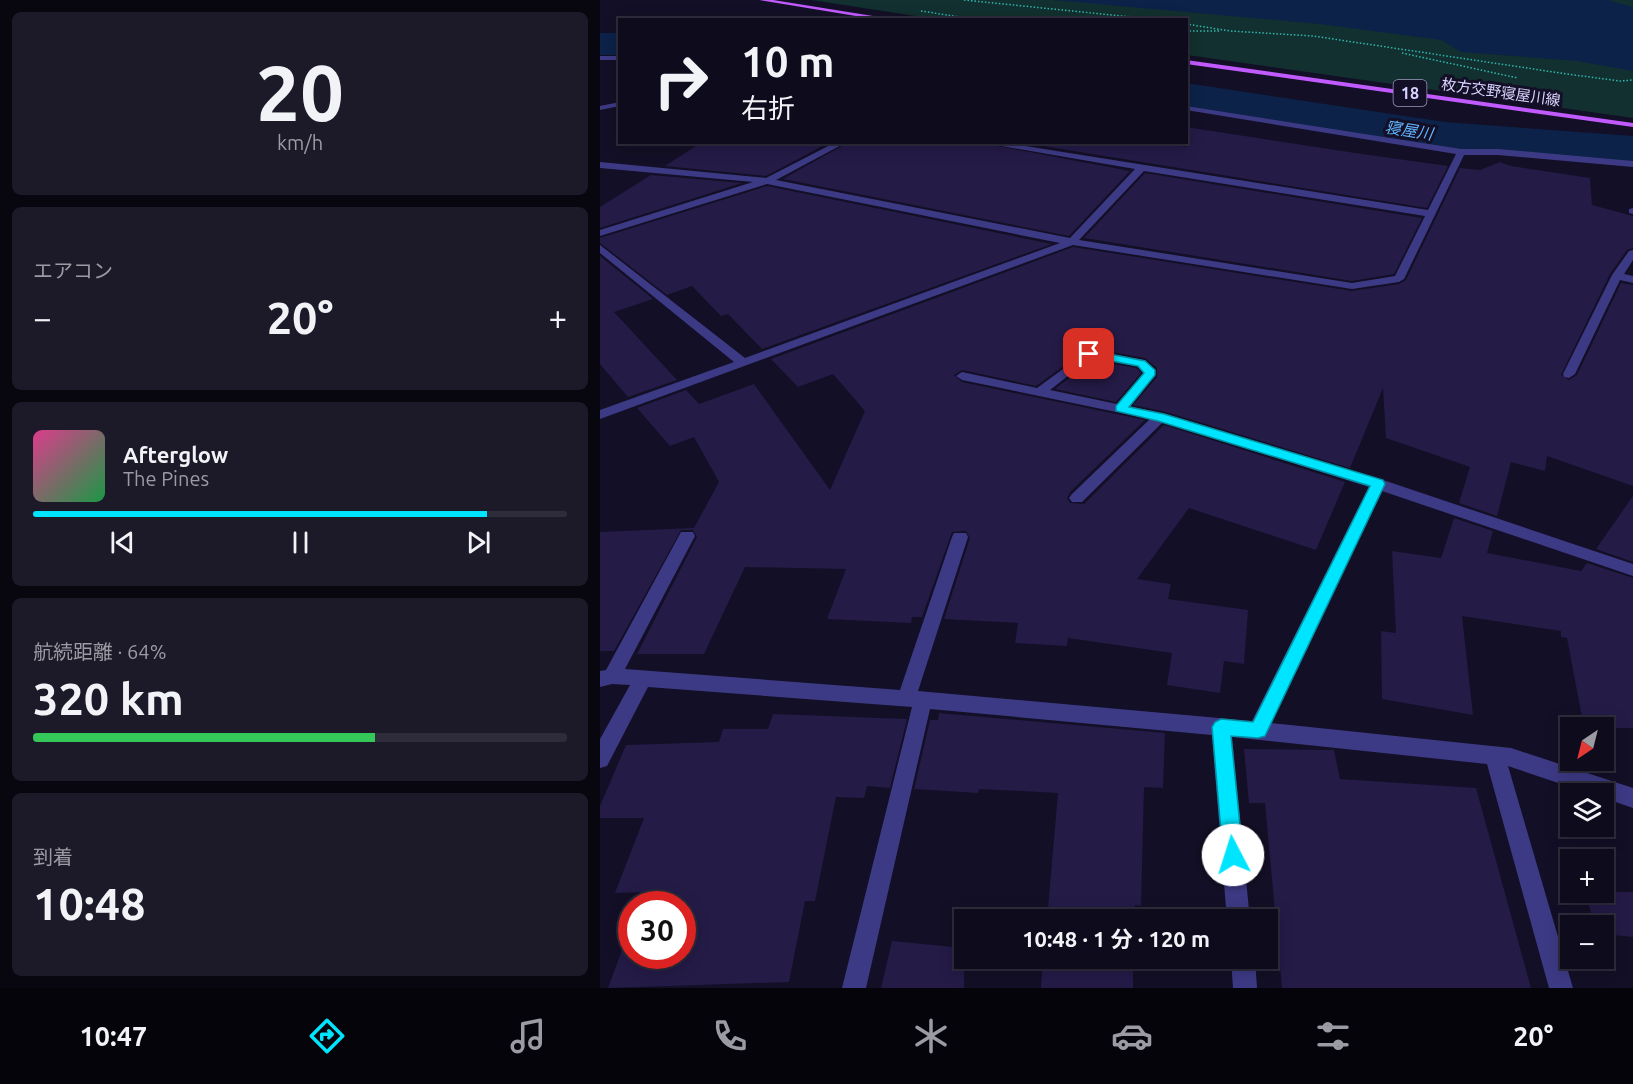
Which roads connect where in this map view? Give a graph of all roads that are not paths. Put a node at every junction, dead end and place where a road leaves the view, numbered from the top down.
1 (762, 0) edge
2 (882, 18) edge
3 (600, 58) edge
4 (618, 58) edge
5 (1188, 62) edge
6 (618, 104) edge
7 (600, 108) edge
8 (1188, 108) edge
9 (1633, 125) edge
10 (839, 144) edge
11 (995, 144) edge
12 (1461, 152) junction
13 (1633, 164) edge
14 (600, 165) edge
15 (1142, 167) junction
16 (767, 181) junction
17 (1431, 214) junction
18 (600, 233) edge
19 (1071, 242) junction
20 (600, 248) edge
21 (1633, 253) edge
22 (1617, 275) junction
23 (1633, 280) edge
24 (741, 361) junction
25 (1569, 374) dead end
26 (962, 376) dead end
27 (1040, 392) junction
28 (1120, 409) junction
29 (600, 415) edge
30 (1160, 417) junction
31 (1378, 484) junction
32 (1077, 498) dead end
33 (687, 536) dead end
34 (960, 537) dead end
35 (1633, 570) edge
36 (606, 678) edge
37 (642, 680) junction
38 (914, 700) junction
39 (1221, 727) junction
40 (1258, 730) junction
41 (1495, 755) junction
42 (600, 759) edge
43 (1633, 798) edge
44 (1238, 909) edge
45 (1244, 969) edge
46 (854, 988) edge
47 (1245, 988) edge
48 (1561, 988) edge

1 - 2 main road
3 - 4 street
5 - 9 main road, 枚方交野寝屋川線 / 18
6 - 7 street
8 - 12 street
10 - 16 street
11 - 15 street
12 - 13 street
12 - 17 street
14 - 16 street
15 - 17 street
15 - 19 street
16 - 18 street
16 - 19 street
17 - 19 street
19 - 24 street
20 - 24 street
21 - 22 street
22 - 23 street
22 - 25 street
24 - 29 street
26 - 27 street
27 - 28 street
27 - 28 street
28 - 30 street
30 - 31 street
30 - 32 street
31 - 35 street
31 - 40 street
33 - 36 street
34 - 38 street
36 - 37 street
37 - 38 street
37 - 42 street
38 - 39 street
38 - 46 street
39 - 40 street
39 - 44 street
40 - 41 street
41 - 43 street
41 - 48 street
45 - 47 street

